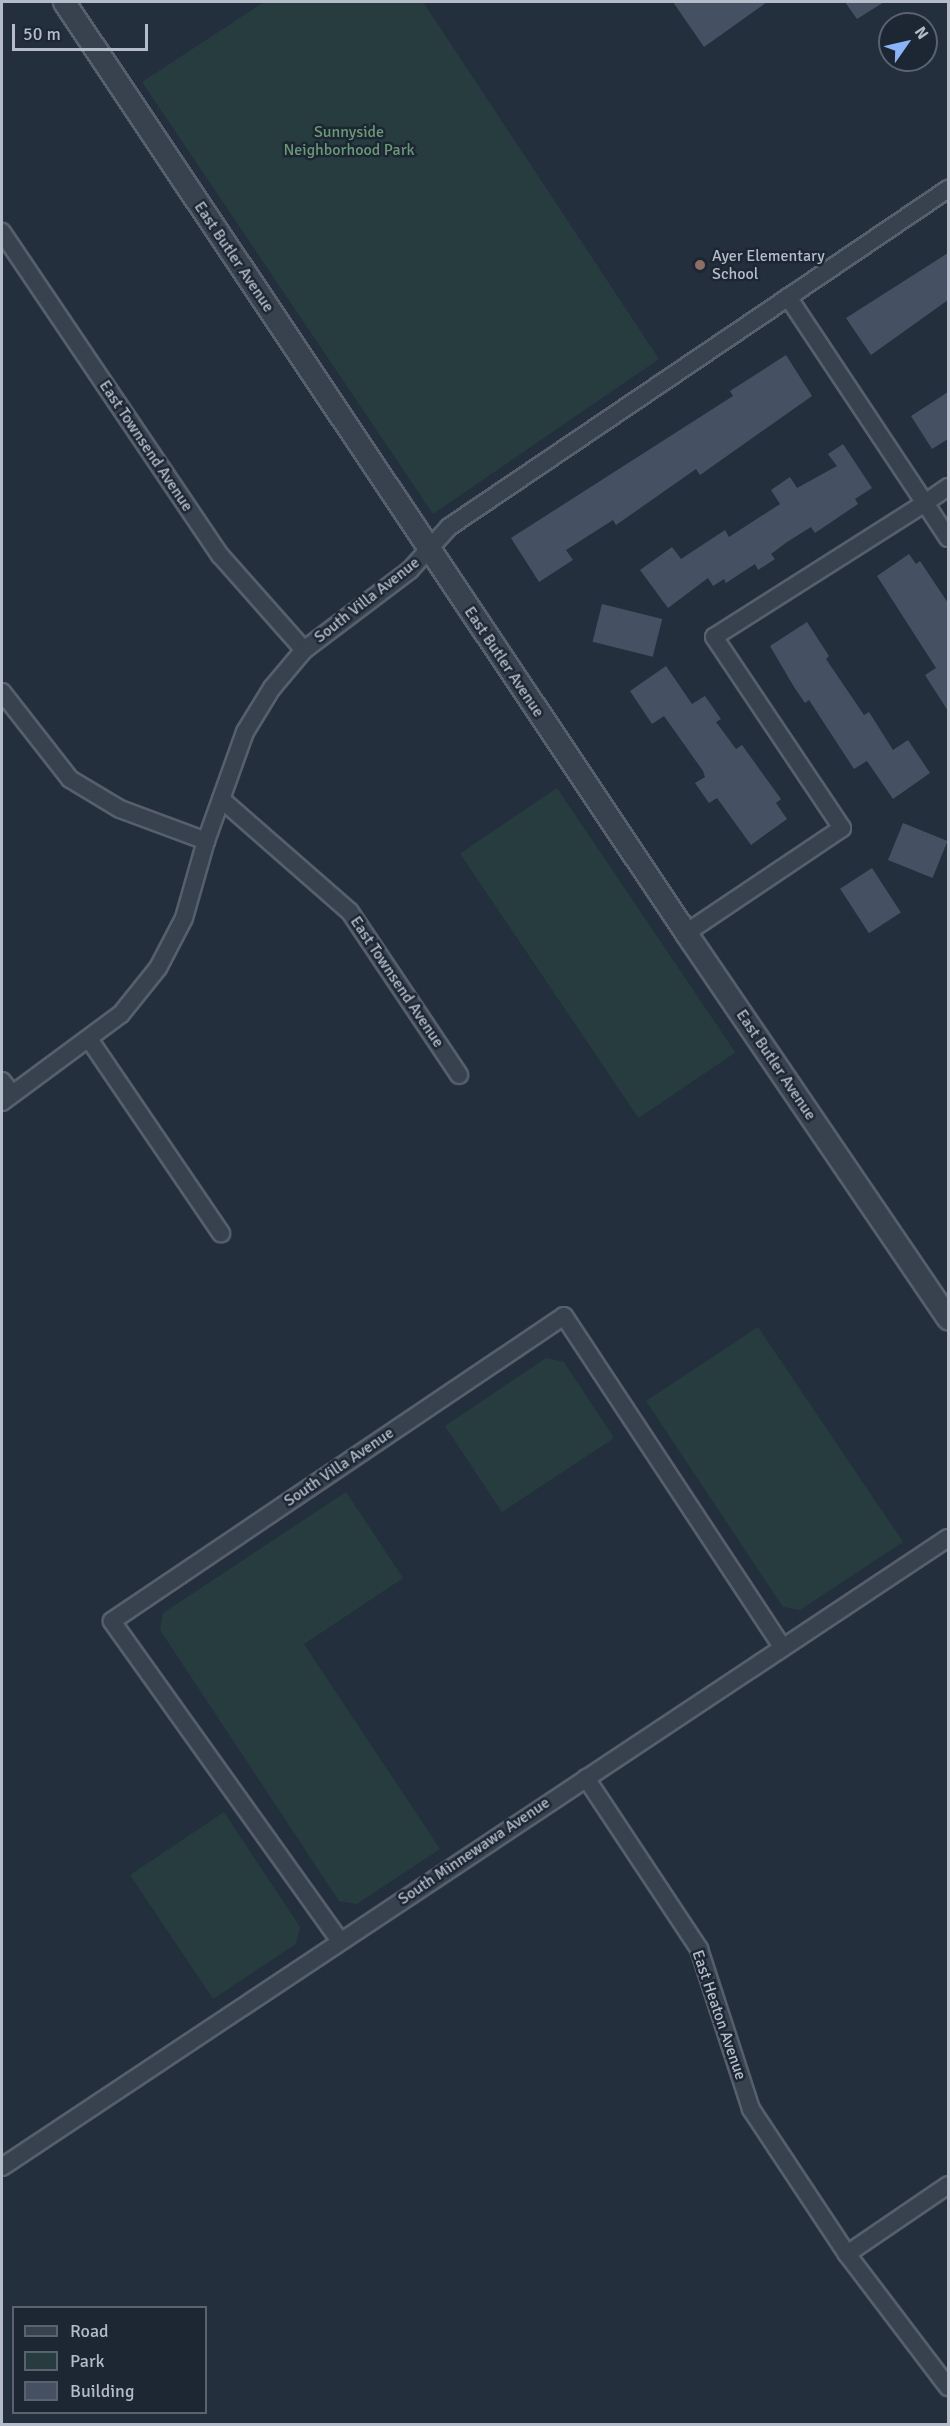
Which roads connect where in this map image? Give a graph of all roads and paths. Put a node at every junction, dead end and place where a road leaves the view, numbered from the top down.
1 (64, 2) edge
2 (948, 189) edge
3 (2, 232) edge
4 (788, 297) junction
5 (948, 487) edge
6 (925, 503) junction
7 (948, 538) edge
8 (429, 550) junction
9 (304, 650) junction
10 (2, 692) edge
11 (221, 799) junction
12 (206, 841) junction
13 (686, 933) junction
14 (90, 1040) junction
15 (459, 1075) dead end
16 (5, 1092) edge
17 (221, 1233) dead end
18 (948, 1318) edge
19 (948, 1538) edge
20 (782, 1647) junction
21 (586, 1778) junction
22 (340, 1941) junction
23 (2, 2167) edge
24 (948, 2185) edge
25 (847, 2254) junction
26 (948, 2388) edge

1 - 8 street, East Butler Avenue
2 - 4 street, South Villa Avenue
3 - 9 street, East Townsend Avenue
4 - 6 street
4 - 8 street, South Villa Avenue
5 - 6 street
6 - 7 street
6 - 13 street
8 - 9 street, South Villa Avenue
8 - 13 street, East Butler Avenue
9 - 11 street, South Villa Avenue
10 - 12 street
11 - 12 street, South Villa Avenue
11 - 15 street, East Townsend Avenue
12 - 14 street, South Villa Avenue
13 - 18 street, East Butler Avenue
14 - 16 street, South Villa Avenue
14 - 17 street
19 - 20 street, South Minnewawa Avenue
20 - 21 street, South Minnewawa Avenue
20 - 22 street, South Villa Avenue
21 - 22 street, South Minnewawa Avenue
21 - 25 street, East Heaton Avenue
22 - 23 street, South Minnewawa Avenue
24 - 25 street
25 - 26 street, East Heaton Avenue

